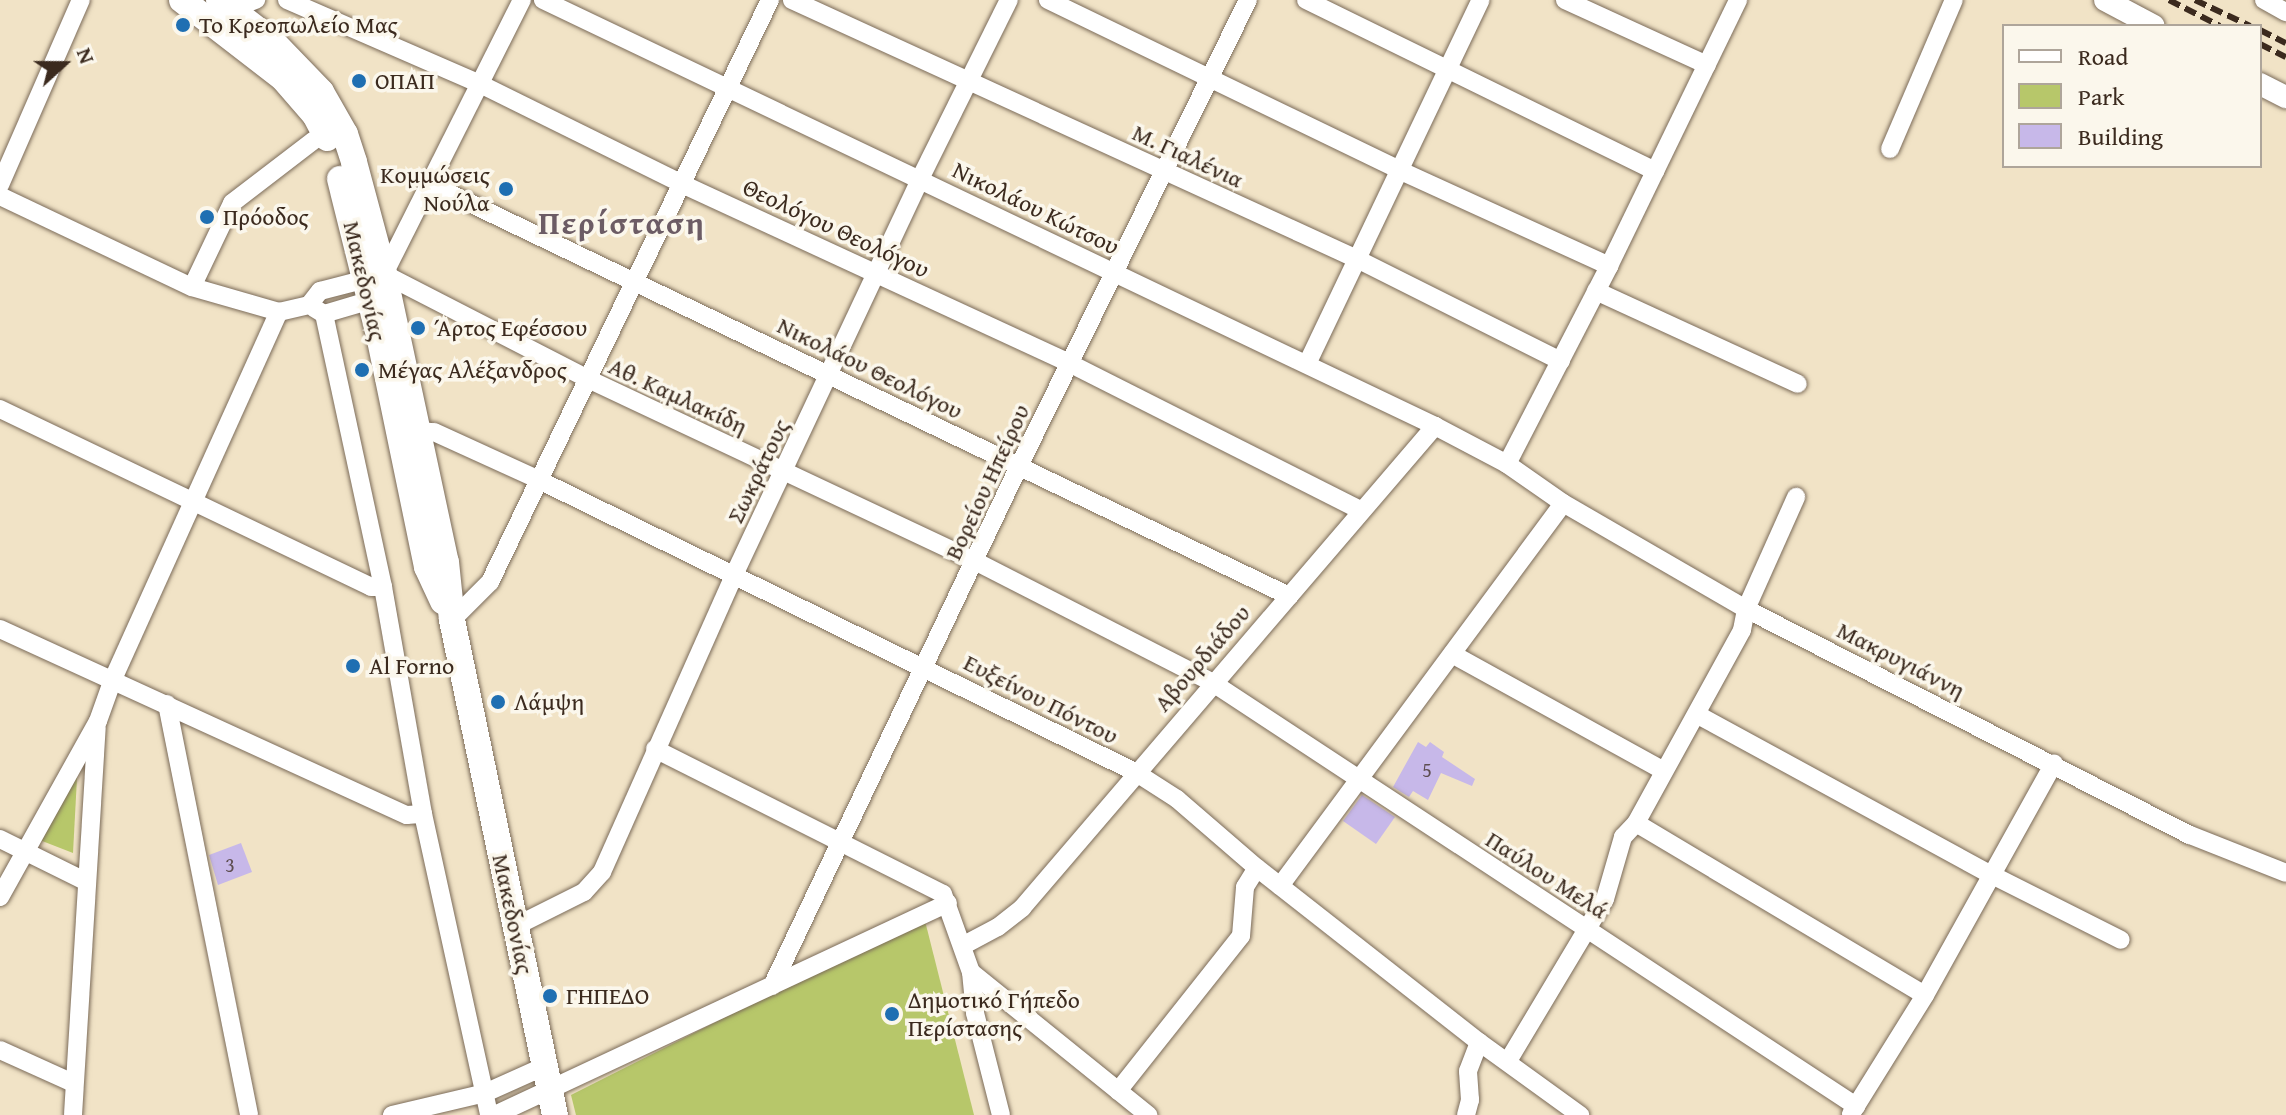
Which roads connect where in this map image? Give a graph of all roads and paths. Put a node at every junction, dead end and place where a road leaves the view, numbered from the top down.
1 (81, 0) edge
2 (182, 0) edge
3 (287, 0) edge
4 (522, 0) edge
5 (543, 0) edge
6 (770, 0) edge
7 (792, 0) edge
8 (1009, 0) edge
9 (1048, 0) edge
10 (1248, 0) edge
11 (1306, 0) edge
12 (1481, 0) edge
13 (1565, 0) edge
14 (1738, 0) edge
15 (1954, 0) edge
16 (2105, 0) edge
17 (2264, 0) edge
18 (236, 3) edge
19 (2286, 12) edge
20 (2150, 24) edge
21 (1707, 65) junction
22 (1447, 69) junction
23 (1209, 78) junction
24 (970, 81) junction
25 (480, 84) junction
26 (2262, 85) edge
27 (727, 88) junction
28 (2286, 97) edge
29 (314, 140) dead end
30 (1890, 149) dead end
31 (1162, 170) junction
32 (1401, 171) junction
33 (1655, 171) junction
34 (920, 179) junction
35 (430, 184) junction
36 (682, 184) junction
37 (0, 185) edge
38 (0, 196) edge
39 (1357, 259) junction
40 (1609, 266) junction
41 (1114, 271) junction
42 (876, 273) junction
43 (373, 284) junction
44 (635, 284) junction
45 (192, 287) junction
46 (1596, 291) junction
47 (316, 309) junction
48 (279, 312) junction
49 (1561, 361) junction
50 (1071, 364) junction
51 (1307, 364) junction
52 (830, 375) junction
53 (588, 379) junction
54 (1798, 384) dead end
55 (0, 409) edge
56 (1435, 426) junction
57 (418, 431) junction
58 (1507, 464) junction
59 (1019, 466) junction
60 (784, 472) junction
61 (537, 479) junction
62 (1796, 497) dead end
63 (194, 503) junction
64 (1563, 503) junction
65 (1360, 510) junction
66 (975, 561) junction
67 (734, 575) junction
68 (383, 587) junction
69 (1289, 596) junction
70 (1746, 609) junction
71 (452, 620) junction
72 (0, 629) edge
73 (1452, 654) junction
74 (925, 667) junction
75 (113, 679) junction
76 (1213, 683) junction
77 (167, 704) junction
78 (1698, 715) junction
79 (98, 721) junction
80 (655, 749) junction
81 (2054, 763) junction
82 (1664, 771) junction
83 (1135, 772) junction
84 (1359, 779) junction
85 (423, 814) junction
86 (1636, 823) junction
87 (0, 839) edge
88 (840, 839) junction
89 (24, 851) junction
90 (1257, 868) junction
91 (2286, 873) edge
92 (1992, 875) junction
93 (87, 882) junction
94 (1280, 886) junction
95 (0, 897) edge
96 (948, 903) junction
97 (516, 926) junction
98 (1586, 930) junction
99 (2121, 940) dead end
100 (964, 945) junction
101 (971, 972) junction
102 (772, 986) junction
103 (1925, 995) junction
104 (1479, 1042) junction
105 (0, 1050) edge
106 (1508, 1061) junction
107 (73, 1083) junction
108 (550, 1090) edge
109 (1118, 1091) junction
110 (485, 1093) junction
111 (1853, 1111) edge
112 (73, 1115) edge
113 (249, 1115) edge
114 (392, 1115) edge
115 (492, 1115) edge
116 (1001, 1115) edge
117 (1148, 1115) edge
118 (1466, 1115) edge
119 (1580, 1115) edge

1 - 37 street
2 - 43 main road, Μακεδονίας
3 - 25 street, Θεολόγου Θεολόγου
4 - 25 street
5 - 27 street, Νικολάου Κώτσου
6 - 27 street
7 - 24 street, Μ. Γιαλένια
8 - 24 street, Σωκράτους
9 - 23 street
10 - 23 street, Βορείου Ηπείρου
11 - 22 street
12 - 22 street
13 - 21 street
14 - 21 street
15 - 30 street
16 - 20 street
17 - 19 street
18 - 43 main road, Μακεδονίας
21 - 33 street
22 - 32 street
22 - 33 street
23 - 31 street, Βορείου Ηπείρου
23 - 32 street
24 - 31 street, Μ. Γιαλένια
24 - 34 street, Σωκράτους
25 - 35 street
25 - 36 street, Θεολόγου Θεολόγου
26 - 28 street
27 - 34 street, Νικολάου Κώτσου
27 - 36 street
29 - 45 street
31 - 39 street, Μ. Γιαλένια
31 - 41 street, Βορείου Ηπείρου
32 - 39 street
32 - 40 street
33 - 40 street
34 - 41 street, Νικολάου Κώτσου
34 - 42 street, Σωκράτους
35 - 43 street
35 - 44 street, Νικολάου Θεολόγου
36 - 42 street, Θεολόγου Θεολόγου
36 - 44 street
38 - 45 street
39 - 49 street, Μ. Γιαλένια
39 - 51 street
40 - 46 street
41 - 50 street, Βορείου Ηπείρου
41 - 51 street, Νικολάου Κώτσου
42 - 50 street, Θεολόγου Θεολόγου
42 - 52 street, Σωκράτους
43 - 47 street
43 - 53 street, Αθ. Καμλακίδη
43 - 57 main road, Μακεδονίας
43 - 71 main road, Μακεδονίας
44 - 52 street, Νικολάου Θεολόγου
44 - 53 street
45 - 48 street
46 - 49 street
46 - 54 street
47 - 48 street
47 - 68 street
48 - 63 street
49 - 58 street
50 - 59 street, Βορείου Ηπείρου
50 - 65 street, Θεολόγου Θεολόγου
51 - 56 street, Νικολάου Κώτσου
52 - 59 street, Νικολάου Θεολόγου
52 - 60 street, Σωκράτους
53 - 60 street, Αθ. Καμλακίδη
53 - 61 street
55 - 63 street
56 - 58 street, Νικολάου Κώτσου
56 - 65 street, Αβουρδιάδου
57 - 61 street, Ευξείνου Πόντου
57 - 71 main road, Μακεδονίας
58 - 64 street, Μακρυγιάννη
59 - 66 street, Βορείου Ηπείρου
59 - 69 street, Νικολάου Θεολόγου
60 - 66 street, Αθ. Καμλακίδη
60 - 67 street, Σωκράτους
61 - 67 street, Ευξείνου Πόντου
61 - 71 street
62 - 70 street
63 - 68 street
63 - 75 street
64 - 70 street, Μακρυγιάννη
64 - 73 street
65 - 69 street, Αβουρδιάδου
66 - 74 street, Βορείου Ηπείρου
66 - 76 street, Αθ. Καμλακίδη
67 - 74 street, Ευξείνου Πόντου
67 - 80 street, Σωκράτους
68 - 85 street
69 - 76 street, Αβουρδιάδου
70 - 78 street
70 - 81 street, Μακρυγιάννη
71 - 97 main road, Μακεδονίας
72 - 75 street
73 - 82 street
73 - 84 street
74 - 83 street, Ευξείνου Πόντου
74 - 88 street, Βορείου Ηπείρου
75 - 77 street
75 - 79 street
76 - 83 street, Αβουρδιάδου
76 - 84 street, Παύλου Μελά
77 - 85 street
77 - 113 street
78 - 82 street
78 - 92 street
79 - 89 street
79 - 93 street
80 - 88 street
80 - 97 street, Σωκράτους
81 - 91 street, Μακρυγιάννη
81 - 92 street
82 - 86 street
83 - 90 street, Ευξείνου Πόντου
83 - 100 street, Αβουρδιάδου
84 - 94 street
84 - 98 street, Παύλου Μελά
85 - 110 street
86 - 98 street
86 - 103 street
87 - 89 street
88 - 96 street
88 - 102 street, Βορείου Ηπείρου
89 - 93 street
89 - 95 street
90 - 94 street, Ευξείνου Πόντου
90 - 109 street
92 - 99 street
92 - 103 street
93 - 107 street
94 - 104 street, Ευξείνου Πόντου
96 - 100 street
96 - 102 street
97 - 108 main road, Μακεδονίας
98 - 106 street
98 - 111 street, Παύλου Μελά
100 - 101 street
101 - 109 street
101 - 116 street
102 - 108 street
103 - 111 street
104 - 106 street, Ευξείνου Πόντου
104 - 118 street
105 - 107 street
106 - 119 street, Ευξείνου Πόντου
107 - 112 street
108 - 110 street
108 - 115 street
109 - 117 street
110 - 114 street
110 - 115 street

